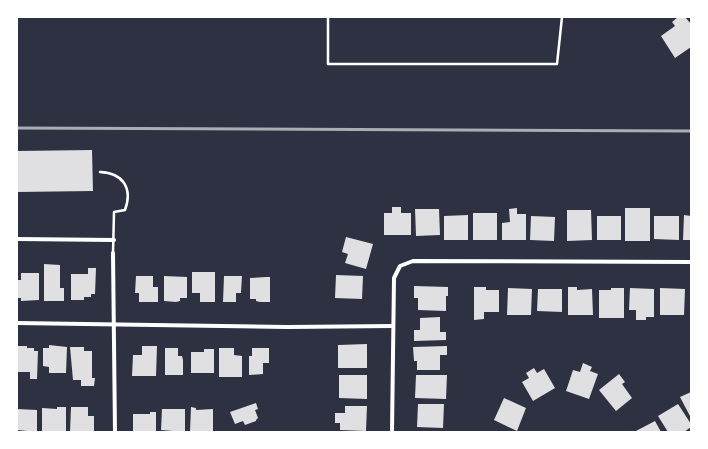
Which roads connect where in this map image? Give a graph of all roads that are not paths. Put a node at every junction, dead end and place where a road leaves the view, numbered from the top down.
1 (328, 17) edge
2 (562, 17) edge
3 (100, 172) dead end
4 (17, 239) edge
5 (114, 240) junction
6 (114, 253) joint
7 (691, 262) edge
8 (17, 323) edge
9 (114, 324) junction
10 (393, 326) junction
11 (115, 432) edge
12 (392, 432) edge

1 - 2 lane
3 - 5 lane
4 - 5 street
5 - 6 lane
6 - 9 street
7 - 10 street
8 - 9 street
9 - 10 street
9 - 11 street
10 - 12 street

